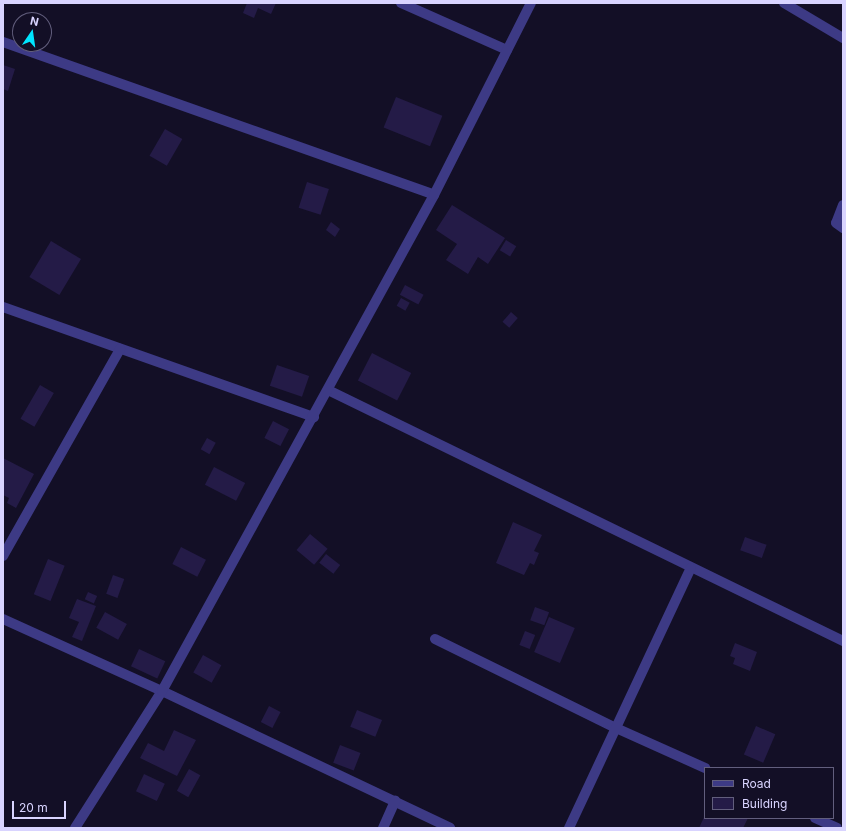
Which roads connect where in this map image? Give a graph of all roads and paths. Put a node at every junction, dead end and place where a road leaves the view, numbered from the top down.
1 (401, 3) edge
2 (531, 3) edge
3 (784, 3) edge
4 (843, 38) edge
5 (3, 42) edge
6 (507, 50) junction
7 (434, 195) junction
8 (843, 205) edge
9 (843, 228) edge
10 (3, 307) edge
11 (120, 349) junction
12 (328, 390) junction
13 (314, 417) junction
14 (3, 556) edge
15 (691, 568) junction
16 (3, 618) edge
17 (435, 639) dead end
18 (843, 641) edge
19 (162, 691) junction
20 (616, 728) junction
21 (704, 768) edge
22 (395, 801) junction
23 (817, 819) edge
24 (75, 828) edge
25 (383, 828) edge
26 (450, 828) edge
27 (569, 828) edge
28 (837, 828) edge

1 - 6 street
2 - 6 street
3 - 4 street
5 - 7 street
6 - 7 street
7 - 12 street
8 - 9 street
10 - 11 street
11 - 13 street
11 - 14 street
12 - 13 street
12 - 15 street
13 - 19 street
15 - 18 street
15 - 20 street
16 - 19 street
17 - 20 street
19 - 22 street
19 - 24 street
20 - 21 street
20 - 27 street
22 - 25 street
22 - 26 street
23 - 28 street

